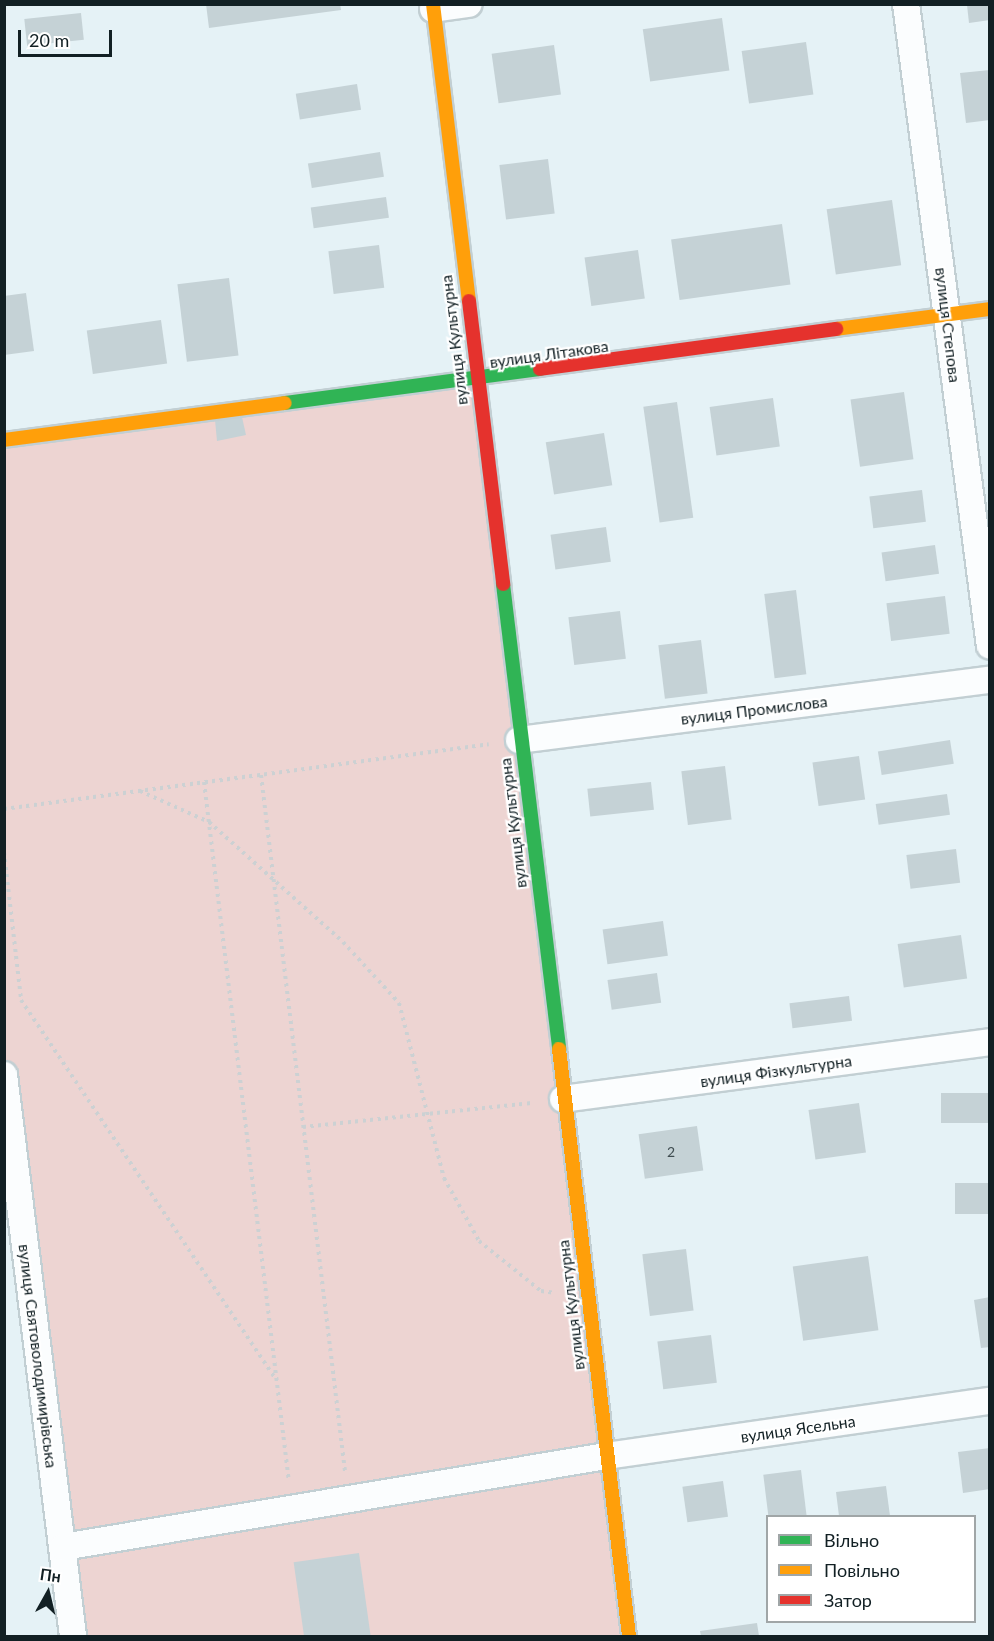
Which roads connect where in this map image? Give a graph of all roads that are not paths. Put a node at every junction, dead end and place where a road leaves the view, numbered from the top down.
1 (469, 4) edge
2 (906, 4) edge
3 (433, 7) edge
4 (990, 309) edge
5 (947, 316) junction
6 (476, 381) junction
7 (4, 440) edge
8 (990, 646) edge
9 (990, 680) edge
10 (519, 740) junction
11 (990, 1042) edge
12 (4, 1075) edge
13 (563, 1100) junction
14 (990, 1401) edge
15 (606, 1456) junction
16 (63, 1547) junction
17 (74, 1636) edge
18 (629, 1636) edge

1 - 3 street
2 - 5 street, вулиця Степова
3 - 6 street, вулиця Культурна
4 - 5 street, вулиця Літакова
5 - 6 street, вулиця Літакова
5 - 8 street, вулиця Степова
6 - 7 street, вулиця Літакова
6 - 10 street, вулиця Культурна
9 - 10 street, вулиця Промислова
10 - 13 street, вулиця Культурна
11 - 13 street, вулиця Фізкультурна
12 - 16 street, вулиця Святоволодимирівська
13 - 15 street, вулиця Культурна
14 - 15 street, вулиця Ясельна
15 - 16 street, вулиця Ясельна
15 - 18 street, вулиця Культурна
16 - 17 street, вулиця Святоволодимирівська

